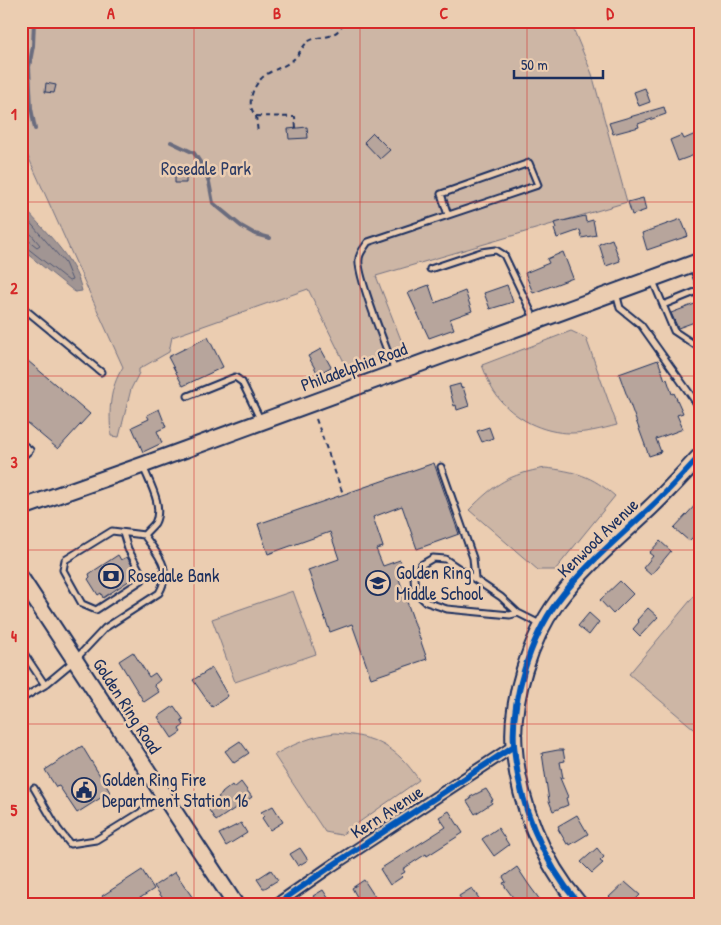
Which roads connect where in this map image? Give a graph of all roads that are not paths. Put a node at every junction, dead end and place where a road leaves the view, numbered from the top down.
1 (448, 215) junction
2 (696, 262) edge
3 (430, 269) dead end
4 (652, 278) junction
5 (700, 286) edge
6 (700, 290) edge
7 (615, 292) junction
8 (663, 305) junction
9 (21, 306) edge
10 (535, 320) junction
11 (700, 345) edge
12 (396, 371) junction
13 (101, 372) dead end
14 (188, 396) dead end
15 (700, 408) edge
16 (261, 421) junction
17 (21, 443) edge
18 (21, 458) edge
19 (698, 460) edge
20 (143, 465) junction
21 (441, 467) dead end
22 (21, 508) edge
23 (123, 533) junction
24 (144, 535) junction
25 (21, 578) edge
26 (475, 580) junction
27 (518, 613) junction
28 (542, 625) junction
29 (21, 649) edge
30 (75, 660) junction
31 (46, 684) junction
32 (21, 700) edge
33 (514, 746) junction
34 (34, 788) dead end
35 (164, 797) junction
36 (235, 904) edge
37 (277, 904) edge
38 (579, 904) edge

1 - 1 lane
1 - 12 lane
2 - 4 main road, Philadelphia Road
2 - 5 lane
3 - 10 lane
4 - 7 main road, Philadelphia Road
4 - 8 lane
6 - 8 lane
7 - 10 main road, Philadelphia Road
7 - 15 lane
8 - 11 lane
9 - 13 lane
10 - 12 main road, Philadelphia Road
12 - 16 main road, Philadelphia Road
14 - 16 lane
16 - 20 main road, Philadelphia Road
17 - 18 lane
19 - 28 main road, Kenwood Avenue
20 - 22 main road, Philadelphia Road
20 - 24 lane
21 - 26 lane
23 - 23 lane
23 - 24 lane
24 - 30 lane
25 - 30 main road, Golden Ring Road
26 - 27 lane
26 - 27 lane
27 - 28 lane
28 - 33 main road, Kenwood Avenue
29 - 31 lane
30 - 31 lane
30 - 35 main road, Golden Ring Road
31 - 32 lane
33 - 37 street, Kern Avenue
33 - 38 main road, Kenwood Avenue
34 - 35 lane
35 - 36 main road, Golden Ring Road

